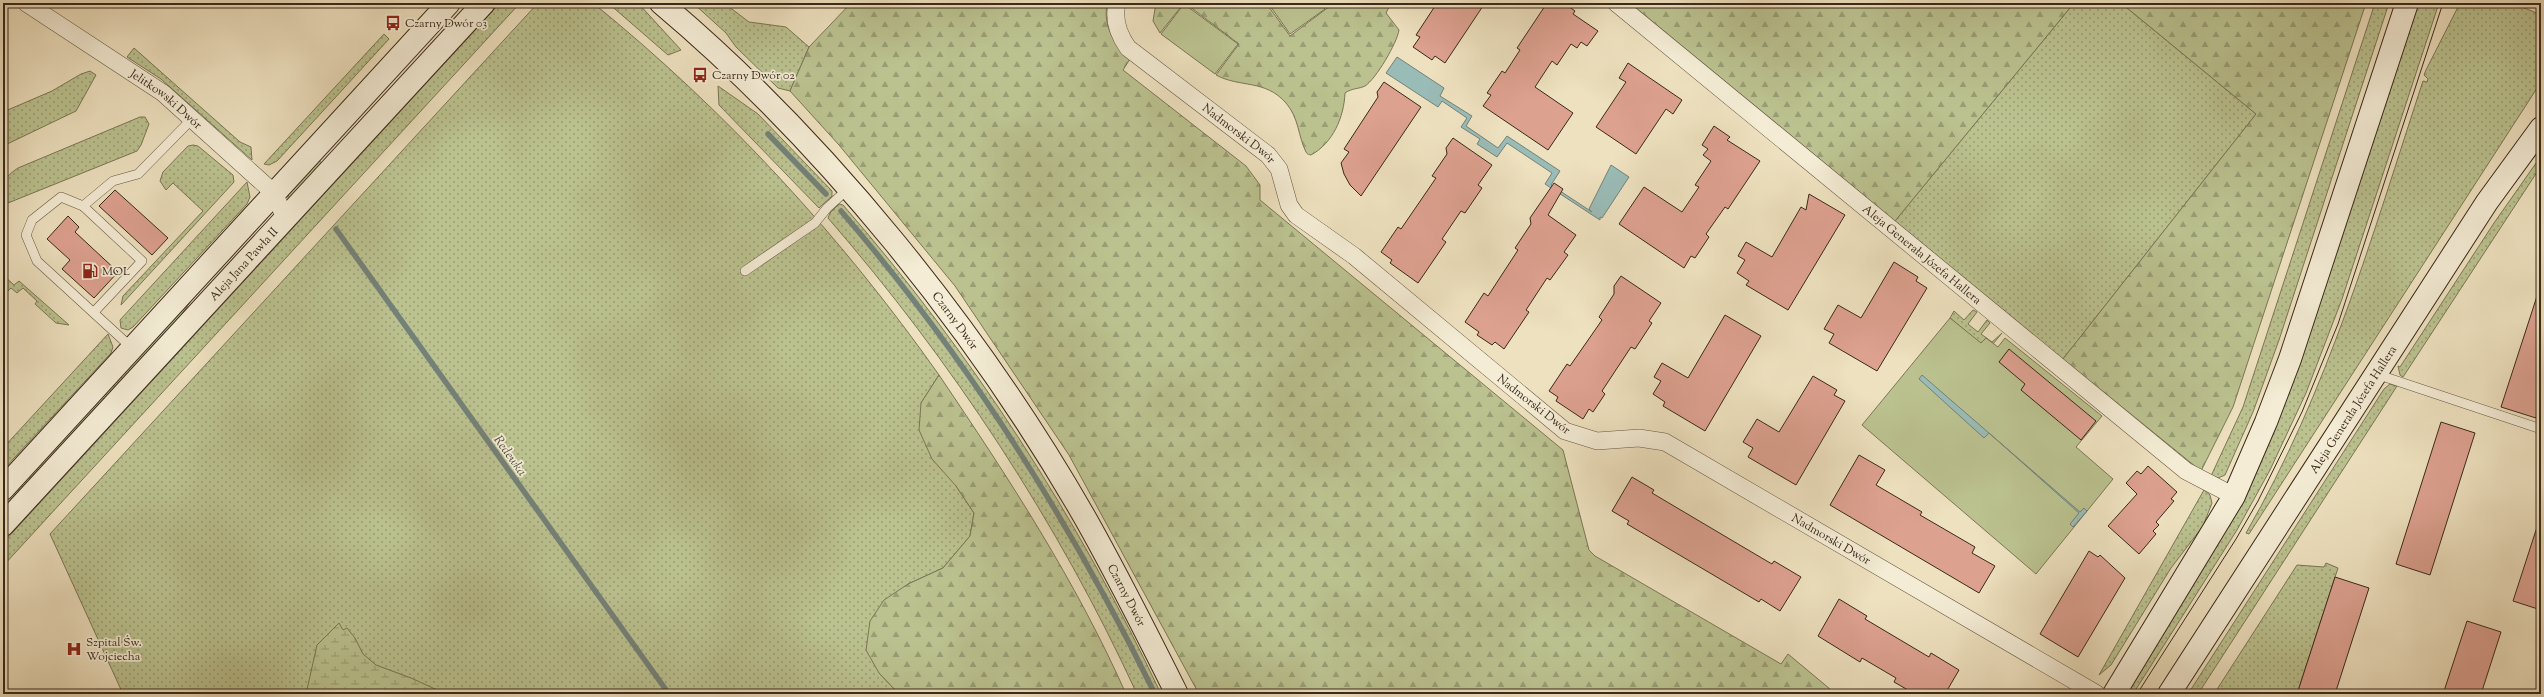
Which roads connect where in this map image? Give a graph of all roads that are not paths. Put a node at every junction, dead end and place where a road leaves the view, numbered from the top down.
1 (26, 3) edge
2 (448, 3) edge
3 (484, 3) edge
4 (661, 3) edge
5 (1117, 3) edge
6 (1616, 3) edge
7 (2407, 3) edge
8 (192, 119) junction
9 (2541, 128) edge
10 (848, 189) junction
11 (274, 193) junction
12 (84, 206) junction
13 (285, 218) junction
14 (745, 271) dead end
15 (94, 312) junction
16 (132, 349) junction
17 (2376, 374) junction
18 (2541, 429) edge
19 (3, 489) edge
20 (2234, 496) junction
21 (3, 525) edge
22 (1177, 694) edge
23 (2097, 694) edge
24 (2114, 694) edge
25 (2169, 694) edge

1 - 8 street, Jelitkowski Dwór
2 - 11 main road, Aleja Jana Pawła II
3 - 13 main road, Aleja Jana Pawła II
4 - 10 main road, Czarny Dwór
5 - 23 street, Nadmorski Dwór
6 - 20 street, Aleja Generała Józefa Hallera
7 - 20 main road
8 - 11 street, Jelitkowski Dwór
8 - 12 lane
9 - 17 main road, Aleja Generała Józefa Hallera
10 - 14 lane
10 - 22 main road, Czarny Dwór
11 - 13 street, Jelitkowski Dwór
11 - 16 main road, Aleja Jana Pawła II
12 - 15 lane
12 - 15 lane
13 - 21 main road, Aleja Jana Pawła II
15 - 16 lane
16 - 19 main road, Aleja Jana Pawła II
17 - 18 lane
17 - 25 main road, Aleja Generała Józefa Hallera
20 - 24 main road

